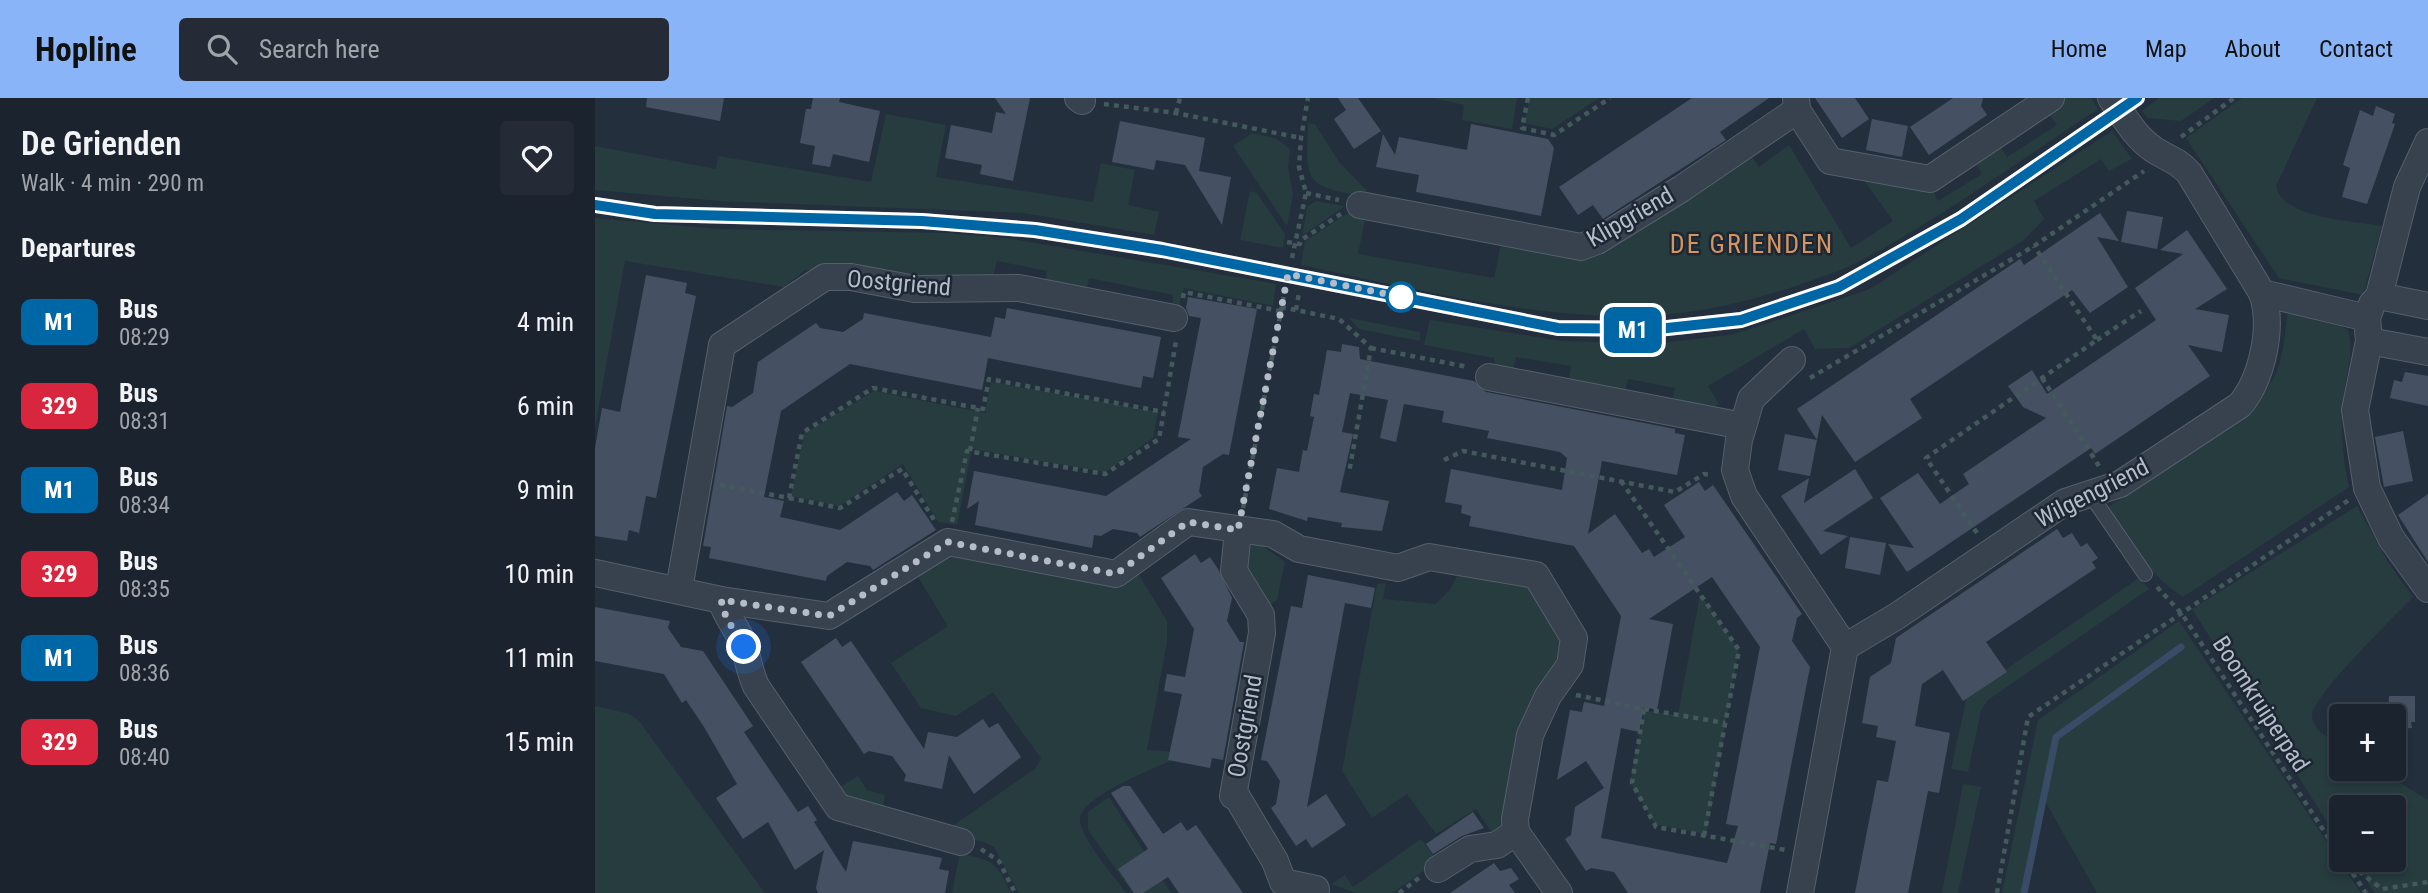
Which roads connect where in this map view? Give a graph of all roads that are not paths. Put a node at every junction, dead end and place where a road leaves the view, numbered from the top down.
1 (2051, 98) edge
2 (2122, 102) edge
3 (1796, 104) edge
4 (2428, 142) edge
5 (595, 205) edge
6 (1360, 205) road end
7 (2262, 293) junction
8 (2428, 306) edge
9 (1178, 318) road end
10 (2371, 318) junction
11 (2428, 352) edge
12 (1800, 369) road end
13 (1489, 377) road end
14 (1743, 426) junction
15 (2101, 490) junction
16 (1238, 530) junction
17 (595, 573) edge
18 (2145, 574) road end
19 (679, 589) junction
20 (2428, 589) edge
21 (721, 600) junction
22 (1845, 647) junction
23 (1516, 832) junction
24 (961, 842) road end
25 (1438, 869) dead end
26 (1316, 889) dead end
27 (1559, 893) edge
28 (1800, 893) edge

1 - 3 street, Klipgriend
2 - 5 lane
2 - 7 street, Wilgengriend
3 - 6 street, Klipgriend
4 - 10 street
7 - 10 street
7 - 15 street, Wilgengriend
8 - 10 street
9 - 19 street, Oostgriend
10 - 11 street
10 - 20 street
12 - 14 street
13 - 14 street
14 - 22 street
15 - 18 lane
15 - 22 street, Wilgengriend
16 - 21 street
16 - 23 street
16 - 26 street, Oostgriend
17 - 19 street
19 - 21 street
21 - 24 street
22 - 28 street
23 - 25 street
23 - 27 street

